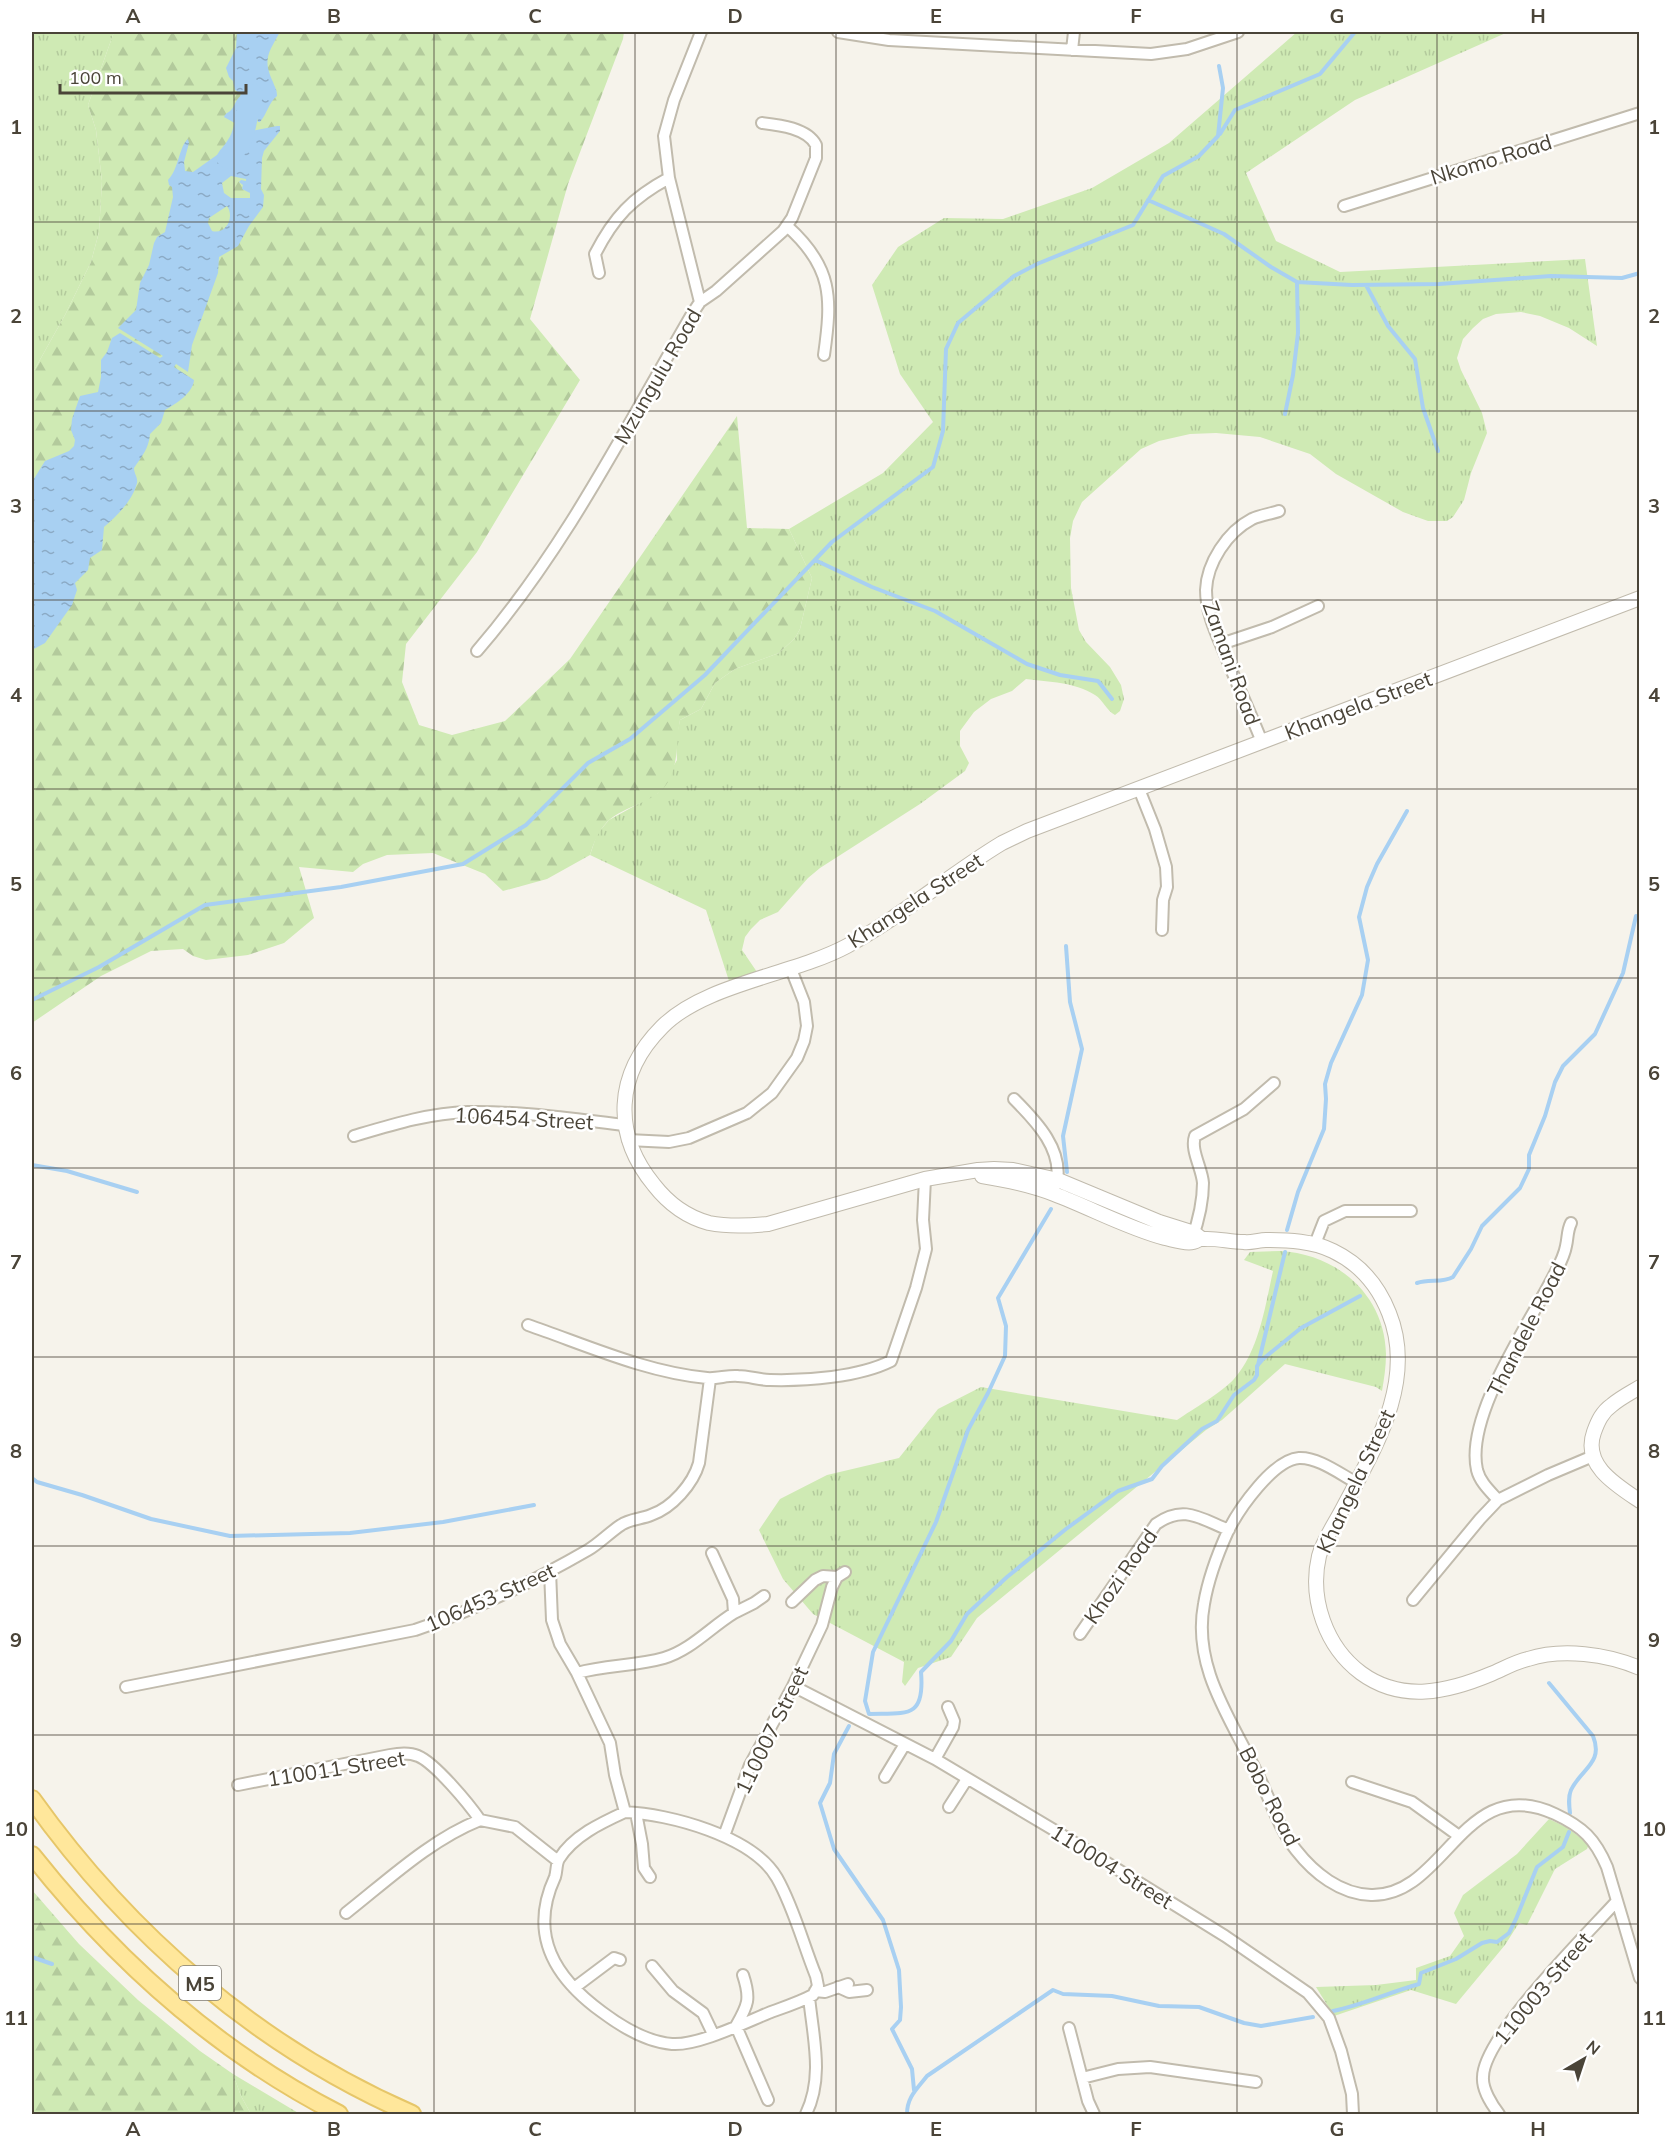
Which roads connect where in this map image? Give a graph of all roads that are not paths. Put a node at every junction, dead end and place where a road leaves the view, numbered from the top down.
1 (701, 32) edge
2 (838, 32) edge
3 (966, 32) edge
4 (1074, 32) edge
5 (1238, 32) edge
6 (964, 44) junction
7 (1072, 50) junction
8 (1640, 114) edge
9 (762, 123) dead end
10 (669, 178) junction
11 (1344, 206) dead end
12 (787, 226) junction
13 (599, 273) dead end
14 (700, 302) junction
15 (824, 355) dead end
16 (1279, 511) dead end
17 (1640, 598) edge
18 (1318, 606) dead end
19 (1221, 644) junction
20 (477, 651) dead end
21 (1262, 742) junction
22 (1139, 789) junction
23 (1162, 930) dead end
24 (791, 969) junction
25 (1274, 1083) dead end
26 (1014, 1099) dead end
27 (625, 1125) junction
28 (354, 1136) dead end
29 (628, 1140) junction
30 (958, 1173) junction
31 (925, 1179) junction
32 (1058, 1179) junction
33 (1054, 1194) junction
34 (1411, 1211) dead end
35 (1571, 1223) dead end
36 (1196, 1238) junction
37 (1315, 1244) junction
38 (528, 1325) dead end
39 (710, 1379) junction
40 (1640, 1387) edge
41 (1593, 1456) junction
42 (1357, 1483) junction
43 (1498, 1500) junction
44 (1640, 1500) edge
45 (1229, 1530) junction
46 (712, 1553) dead end
47 (550, 1571) junction
48 (764, 1596) dead end
49 (1413, 1600) dead end
50 (792, 1602) dead end
51 (734, 1613) junction
52 (1080, 1634) dead end
53 (1640, 1668) edge
54 (578, 1673) junction
55 (793, 1686) junction
56 (126, 1687) dead end
57 (948, 1707) dead end
58 (905, 1744) junction
59 (935, 1760) junction
60 (885, 1777) dead end
61 (967, 1779) junction
62 (1352, 1782) dead end
63 (238, 1785) dead end
64 (32, 1799) edge
65 (949, 1807) dead end
66 (630, 1813) junction
67 (480, 1820) junction
68 (724, 1836) junction
69 (1459, 1836) junction
70 (32, 1855) edge
71 (558, 1861) junction
72 (650, 1877) dead end
73 (1617, 1902) junction
74 (346, 1913) dead end
75 (620, 1959) dead end
76 (652, 1966) dead end
77 (743, 1975) dead end
78 (1640, 1978) edge
79 (574, 1988) junction
80 (867, 1990) dead end
81 (812, 1994) junction
82 (736, 2026) junction
83 (1069, 2028) dead end
84 (713, 2034) junction
85 (1082, 2078) junction
86 (1256, 2082) dead end
87 (768, 2100) dead end
88 (339, 2115) edge
89 (412, 2115) edge
90 (806, 2115) edge
91 (1094, 2115) edge
92 (1353, 2115) edge
93 (1499, 2115) edge

1 - 10 street, Mzungulu Road
2 - 6 street
3 - 6 street
4 - 7 street
5 - 7 street
6 - 7 street
8 - 11 street, Nkomo Road
9 - 12 street
10 - 13 street
10 - 14 street, Mzungulu Road
12 - 14 street
12 - 15 street
14 - 20 street, Mzungulu Road
16 - 19 street, Zamani Road
17 - 21 street, Khangela Street
18 - 19 street
19 - 21 street, Zamani Road
21 - 22 street, Khangela Street
22 - 23 street
22 - 24 street, Khangela Street
24 - 27 street, Khangela Street
24 - 29 street
25 - 36 street
26 - 32 street
27 - 28 street, 106454 Street
27 - 29 street, Khangela Street
29 - 31 street, Khangela Street
30 - 31 street, Khangela Street
30 - 32 street, Khangela Street
30 - 33 street, Khangela Street
31 - 39 street
32 - 33 street
32 - 36 street, Khangela Street
33 - 36 street, Khangela Street
34 - 37 street
35 - 43 street, Thandele Road
36 - 37 street, Khangela Street
37 - 42 street, Khangela Street
38 - 39 street
39 - 47 street, 106453 Street
40 - 41 street
41 - 43 street
41 - 44 street
42 - 45 street, Bobo Road
42 - 53 street, Khangela Street
43 - 49 street
45 - 52 street, Khozi Road
45 - 69 street, Bobo Road
46 - 51 street
47 - 54 street
47 - 56 street, 106453 Street
48 - 51 street
50 - 55 street, 110007 Street
51 - 54 street
54 - 66 street
55 - 58 street, 110004 Street
55 - 68 street, 110007 Street
57 - 59 street
58 - 59 street, 110004 Street
58 - 60 street
59 - 61 street, 110004 Street
61 - 65 street
61 - 92 street, 110004 Street
62 - 69 street
63 - 67 street, 110011 Street
64 - 89 main road, M5
66 - 68 street
66 - 71 street
66 - 72 street
67 - 71 street
67 - 74 street
68 - 81 street
69 - 73 street, Bobo Road
70 - 88 main road, M5
71 - 79 street
73 - 78 street, Bobo Road
73 - 93 street, 110003 Street
75 - 79 street
76 - 84 street
77 - 82 street
79 - 84 street
80 - 81 street
81 - 82 street
81 - 90 street
82 - 84 street
82 - 87 street
83 - 85 street
85 - 86 street
85 - 91 street

